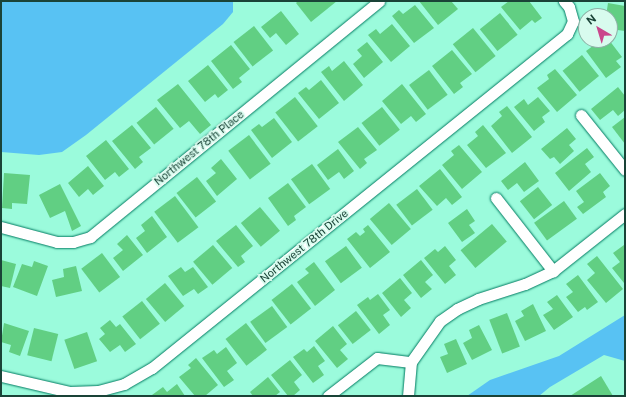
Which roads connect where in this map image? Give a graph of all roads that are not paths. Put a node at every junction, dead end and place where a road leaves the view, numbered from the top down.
1 (379, 1) edge
2 (564, 1) edge
3 (581, 115) dead end
4 (625, 170) edge
5 (496, 198) dead end
6 (625, 214) edge
7 (1, 227) edge
8 (553, 271) junction
9 (412, 362) junction
10 (1, 376) edge
11 (328, 396) edge
12 (408, 396) edge

1 - 7 street, Northwest 78th Place
2 - 10 street, Northwest 78th Drive
3 - 4 street
5 - 8 street
6 - 8 street
8 - 9 street
9 - 11 street
9 - 12 street

